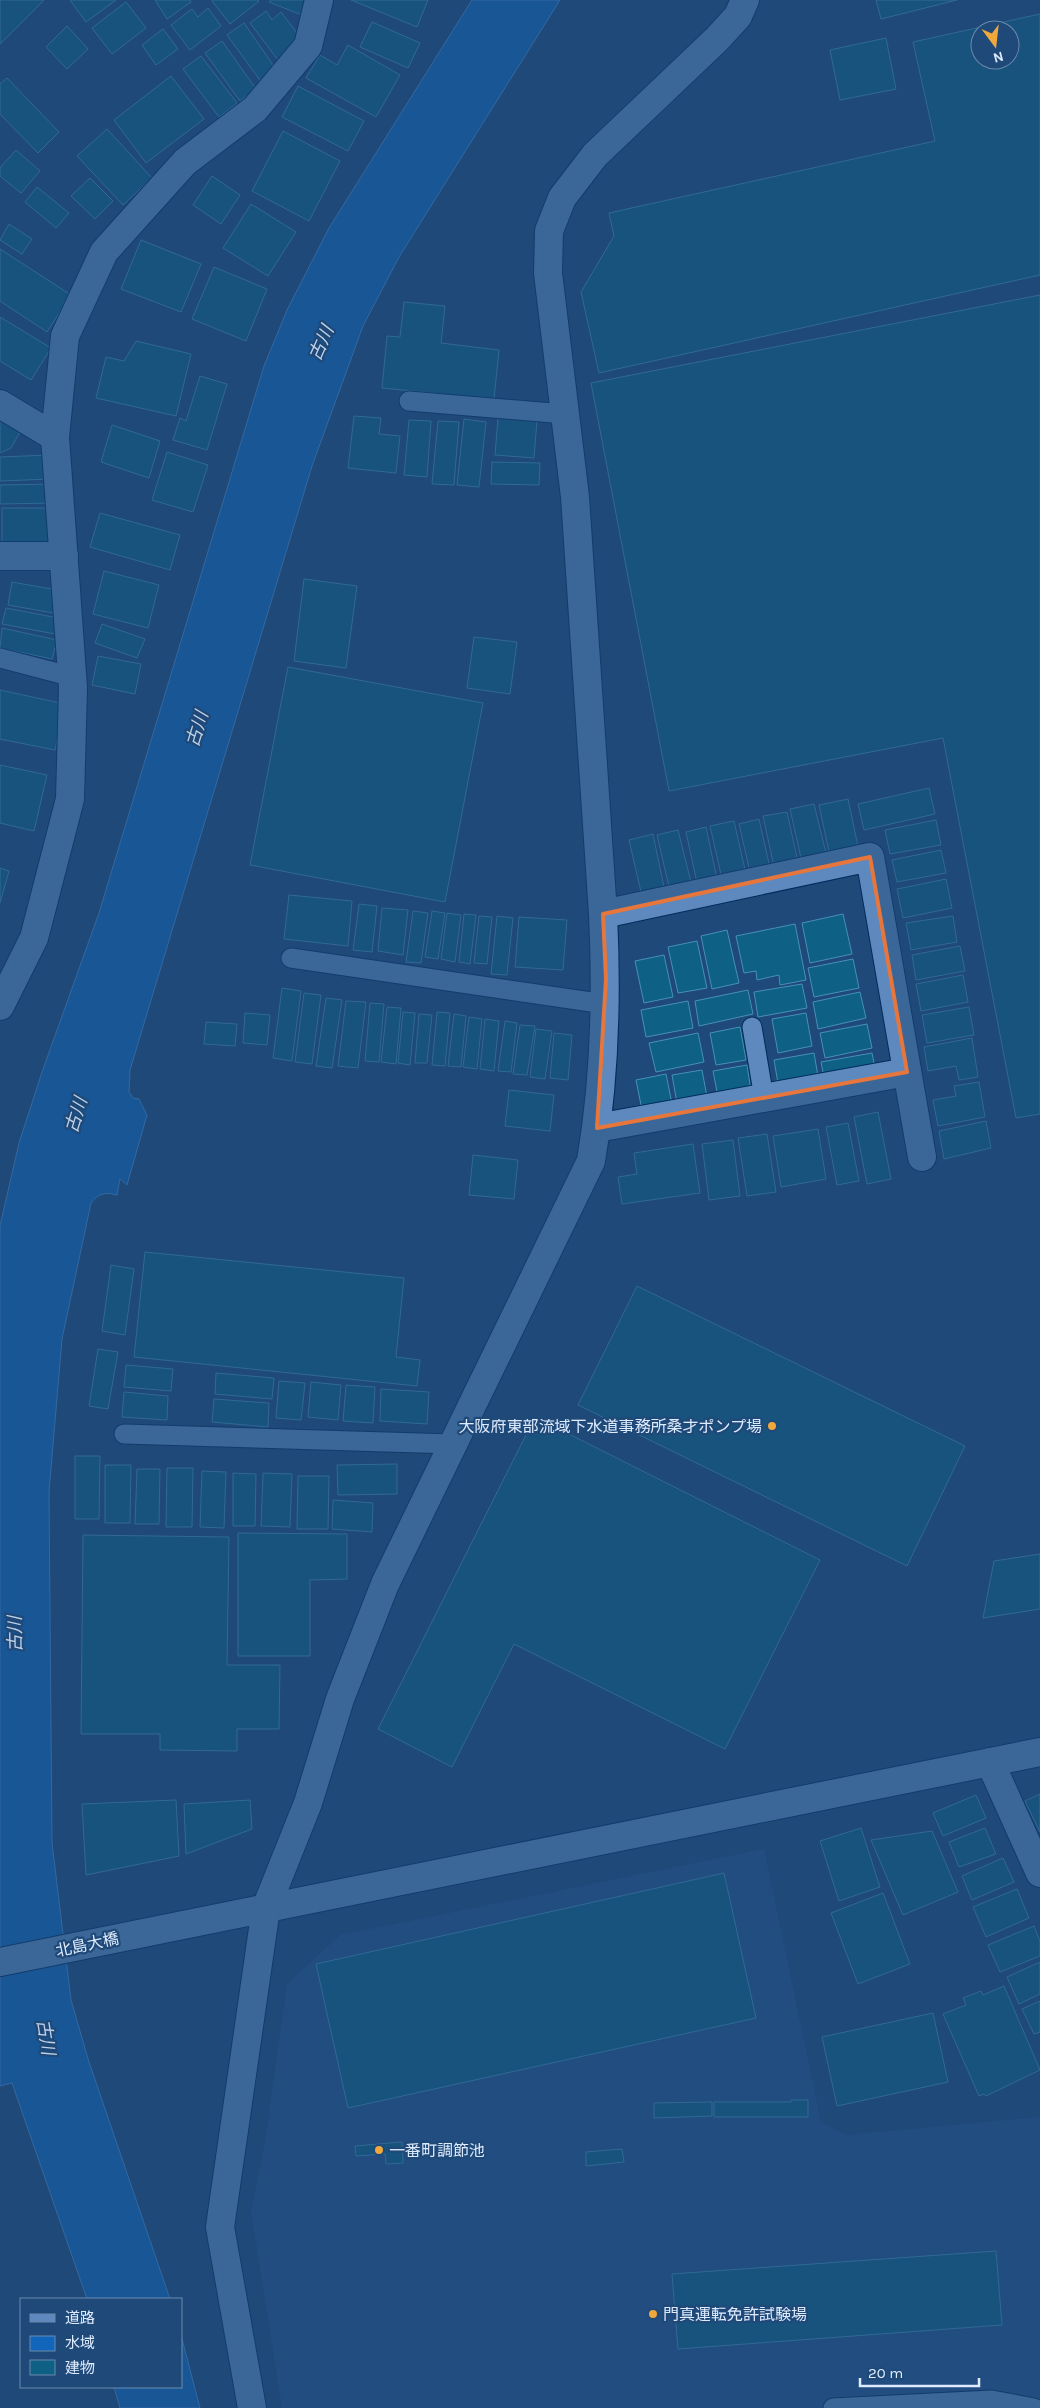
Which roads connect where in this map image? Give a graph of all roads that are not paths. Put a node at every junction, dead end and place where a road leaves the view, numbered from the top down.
1 (319, 0) edge
2 (745, 0) edge
3 (409, 401) dead end
4 (0, 404) edge
5 (565, 414) junction
6 (55, 438) junction
7 (0, 556) edge
8 (64, 556) junction
9 (0, 658) edge
10 (73, 678) junction
11 (603, 914) junction
12 (291, 958) dead end
13 (605, 1004) junction
14 (0, 1006) edge
15 (752, 1027) dead end
16 (907, 1072) junction
17 (764, 1098) junction
18 (597, 1128) junction
19 (922, 1156) dead end
20 (124, 1434) dead end
21 (453, 1444) junction
22 (1040, 1752) edge
23 (990, 1762) junction
24 (1040, 1872) edge
25 (266, 1908) junction
26 (0, 1962) edge
27 (252, 2408) edge
28 (833, 2408) edge
29 (1034, 2408) edge

1 - 6 street
2 - 5 street
3 - 5 lane
4 - 6 street
5 - 11 street
6 - 8 street
7 - 8 street
8 - 10 street
9 - 10 lane
10 - 14 street
11 - 13 street
11 - 16 street
12 - 13 lane
13 - 18 street
15 - 17 lane
16 - 17 street
16 - 19 street
17 - 18 street
18 - 21 street
20 - 21 lane
21 - 25 street
22 - 23 street, 北島大橋
23 - 24 street
23 - 25 street, 北島大橋
25 - 26 street, 北島大橋
25 - 27 street
28 - 29 lane

